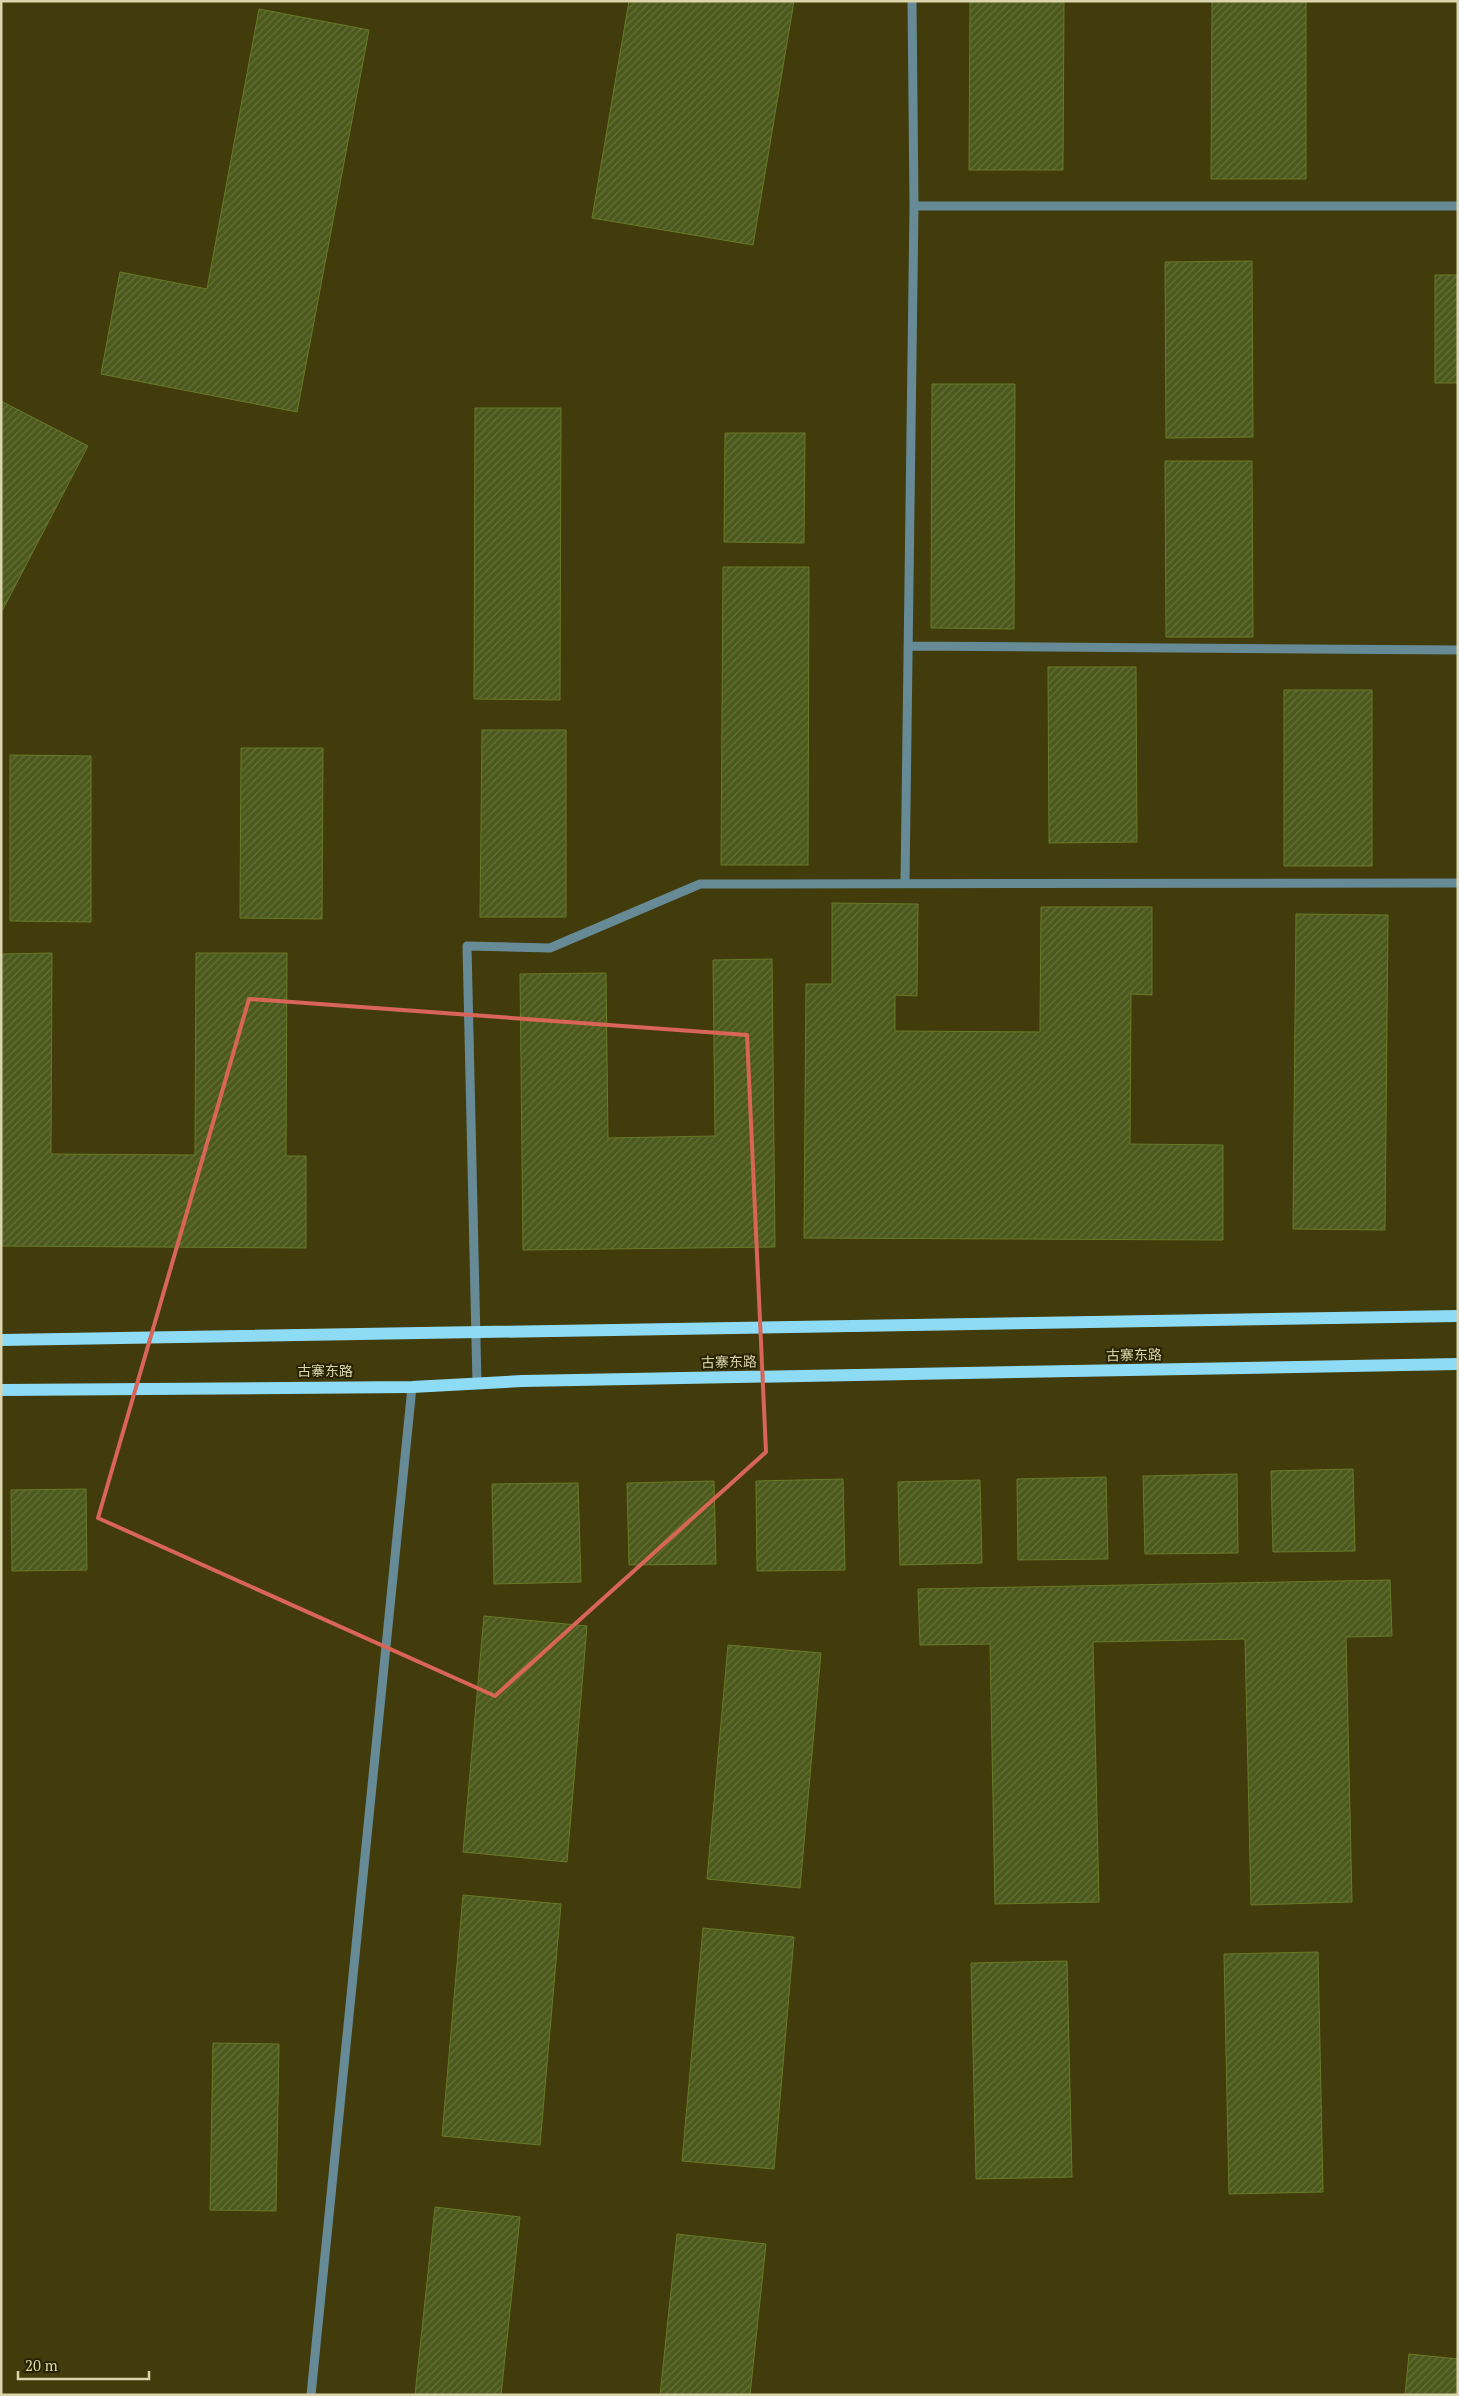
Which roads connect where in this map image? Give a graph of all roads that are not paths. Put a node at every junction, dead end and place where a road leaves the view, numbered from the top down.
1 (912, 1) edge
2 (914, 206) junction
3 (1458, 206) edge
4 (908, 646) junction
5 (1458, 650) edge
6 (905, 883) junction
7 (1458, 883) edge
8 (1458, 1316) edge
9 (476, 1334) junction
10 (1, 1340) edge
11 (1458, 1364) edge
12 (477, 1384) junction
13 (412, 1387) junction
14 (1, 1390) edge
15 (311, 2395) edge

1 - 2 street
2 - 3 street
2 - 4 street
4 - 5 street
4 - 6 street
6 - 7 street
6 - 9 street
8 - 9 main road
9 - 10 main road
9 - 12 street
11 - 12 main road, 古寨东路
12 - 13 main road, 古寨东路
13 - 14 main road, 古寨东路
13 - 15 street

